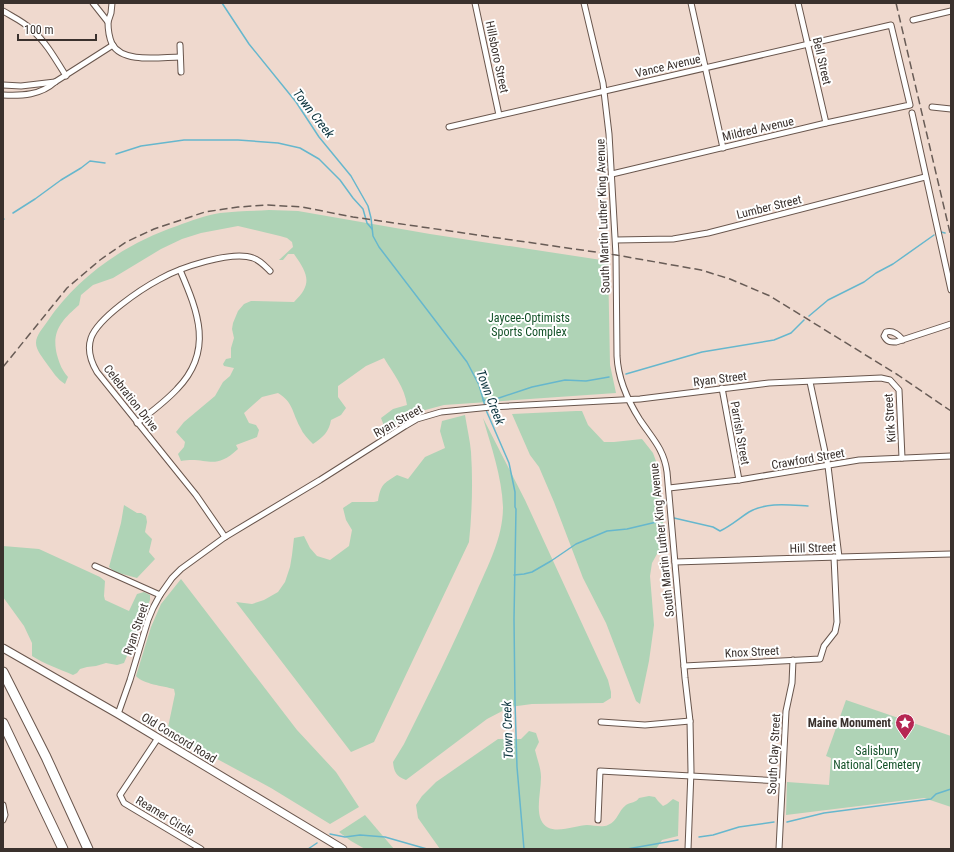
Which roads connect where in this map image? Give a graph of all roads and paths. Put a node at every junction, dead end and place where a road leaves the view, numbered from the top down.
1 (93, 3) edge
2 (112, 3) edge
3 (475, 3) edge
4 (584, 3) edge
5 (691, 3) edge
6 (798, 3) edge
7 (3, 11) edge
8 (951, 11) edge
9 (913, 20) dead end
10 (108, 22) junction
11 (808, 44) junction
12 (113, 45) junction
13 (180, 45) dead end
14 (180, 57) junction
15 (706, 68) junction
16 (181, 72) dead end
17 (66, 76) junction
18 (55, 82) junction
19 (3, 85) edge
20 (604, 91) junction
21 (3, 95) edge
22 (910, 105) joint
23 (932, 107) dead end
24 (951, 109) edge
25 (912, 113) dead end
26 (499, 115) junction
27 (826, 123) junction
28 (449, 127) dead end
29 (723, 148) junction
30 (612, 174) junction
31 (925, 177) junction
32 (616, 240) junction
33 (180, 270) junction
34 (270, 271) dead end
35 (951, 290) edge
36 (951, 324) edge
37 (902, 340) dead end
38 (890, 380) joint
39 (810, 382) junction
40 (722, 388) junction
41 (629, 399) junction
42 (137, 423) junction
43 (951, 456) edge
44 (902, 458) junction
45 (828, 466) junction
46 (739, 480) junction
47 (669, 488) junction
48 (225, 538) junction
49 (951, 554) edge
50 (836, 557) junction
51 (675, 562) junction
52 (95, 566) dead end
53 (160, 595) junction
54 (3, 648) edge
55 (793, 660) junction
56 (684, 666) junction
57 (3, 672) edge
58 (118, 714) junction
59 (690, 721) junction
60 (601, 722) dead end
61 (3, 723) edge
62 (158, 738) junction
63 (691, 777) junction
64 (782, 781) junction
65 (3, 805) edge
66 (3, 820) edge
67 (598, 820) dead end
68 (63, 849) edge
69 (88, 849) edge
70 (201, 849) edge
71 (343, 849) edge
72 (688, 849) edge
73 (779, 849) edge

1 - 10 street
2 - 10 street
3 - 26 street, Hillsboro Street
4 - 20 street, South Martin Luther King Avenue
5 - 15 street
6 - 11 street, Bell Street
7 - 17 street
8 - 9 street
10 - 12 street
11 - 15 street, Vance Avenue
11 - 22 street, Vance Avenue
11 - 27 street, Bell Street
12 - 14 street
12 - 17 street
13 - 14 street
14 - 16 street
15 - 20 street, Vance Avenue
15 - 29 street
17 - 18 street
18 - 19 street
18 - 21 street
20 - 26 street, Vance Avenue
20 - 30 street, South Martin Luther King Avenue
22 - 27 street, Mildred Avenue
23 - 24 street
25 - 31 street
26 - 28 street, Vance Avenue
27 - 29 street, Mildred Avenue
29 - 30 street, Mildred Avenue
30 - 32 street, South Martin Luther King Avenue
31 - 32 street, Lumber Street
31 - 35 street
32 - 41 street, South Martin Luther King Avenue
33 - 34 street, Celebration Drive
33 - 42 street
33 - 42 street, Celebration Drive
36 - 37 street
38 - 39 street, Ryan Street
38 - 44 street, Kirk Street
39 - 40 street, Ryan Street
39 - 45 street
40 - 41 street, Ryan Street
40 - 46 street, Parrish Street
41 - 47 street, South Martin Luther King Avenue
41 - 48 street, Ryan Street
42 - 48 street, Celebration Drive
43 - 44 street, Crawford Street
44 - 45 street, Crawford Street
45 - 46 street, Crawford Street
45 - 50 street
46 - 47 street, Crawford Street
47 - 51 street, South Martin Luther King Avenue
48 - 53 street, Ryan Street
49 - 50 street, Hill Street
50 - 51 street, Hill Street
50 - 55 street, Knox Street
51 - 56 street, South Martin Luther King Avenue
52 - 53 street
53 - 58 street, Ryan Street
54 - 58 main road, Old Concord Road
55 - 56 street, Knox Street
55 - 64 street, South Clay Street
56 - 59 street, South Martin Luther King Avenue
57 - 69 highway
58 - 62 main road, Old Concord Road
59 - 60 street
59 - 63 street, South Martin Luther King Avenue
61 - 68 highway
62 - 70 street, Reamer Circle
62 - 71 main road, Old Concord Road
63 - 64 street
63 - 67 street
63 - 72 street, South Martin Luther King Avenue
64 - 73 street, South Clay Street
65 - 66 street

